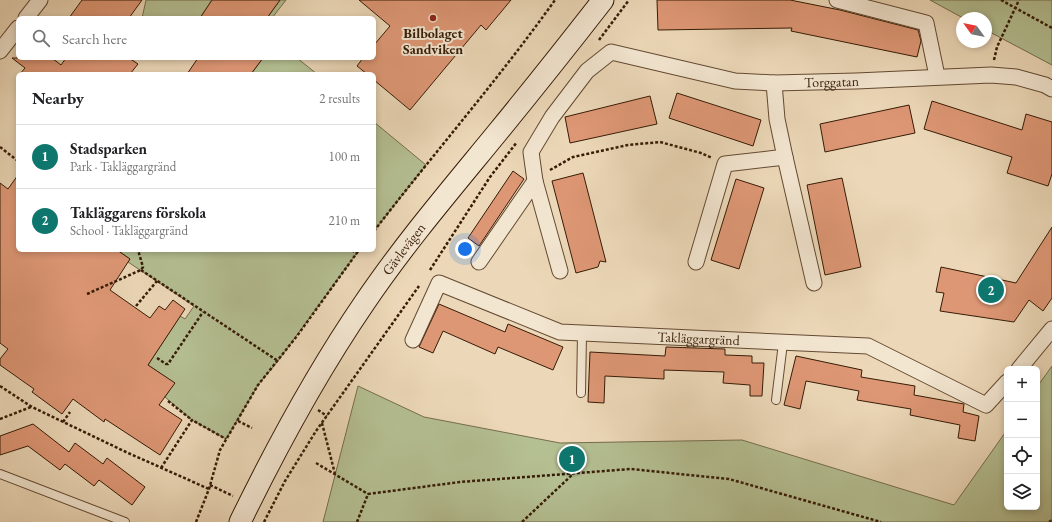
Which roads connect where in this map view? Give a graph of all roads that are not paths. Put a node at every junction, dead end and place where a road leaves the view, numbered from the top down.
1 (40, 0) edge
2 (603, 0) edge
3 (837, 0) edge
4 (28, 16) edge
5 (16, 31) edge
6 (0, 51) edge
7 (937, 76) junction
8 (774, 83) junction
9 (1052, 89) edge
10 (785, 158) junction
11 (535, 181) junction
12 (479, 262) dead end
13 (696, 262) dead end
14 (560, 271) dead end
15 (814, 283) dead end
16 (1052, 329) edge
17 (582, 334) junction
18 (413, 340) dead end
19 (783, 343) junction
20 (1021, 366) edge
21 (1004, 385) edge
22 (581, 393) dead end
23 (776, 400) dead end
24 (0, 474) edge
25 (111, 519) edge
26 (125, 522) edge
27 (240, 522) edge

1 - 4 street
2 - 27 main road, Gävlevägen
3 - 7 street
5 - 6 street
7 - 8 street, Torggatan
7 - 9 street, Torggatan
8 - 10 street
8 - 11 street, Torggatan
10 - 13 street
10 - 15 street
11 - 12 street
11 - 14 street
16 - 20 street
17 - 18 street, Takläggargränd
17 - 19 street, Takläggargränd
17 - 22 lane
19 - 21 street, Takläggargränd
19 - 23 lane
24 - 25 lane
25 - 26 lane

